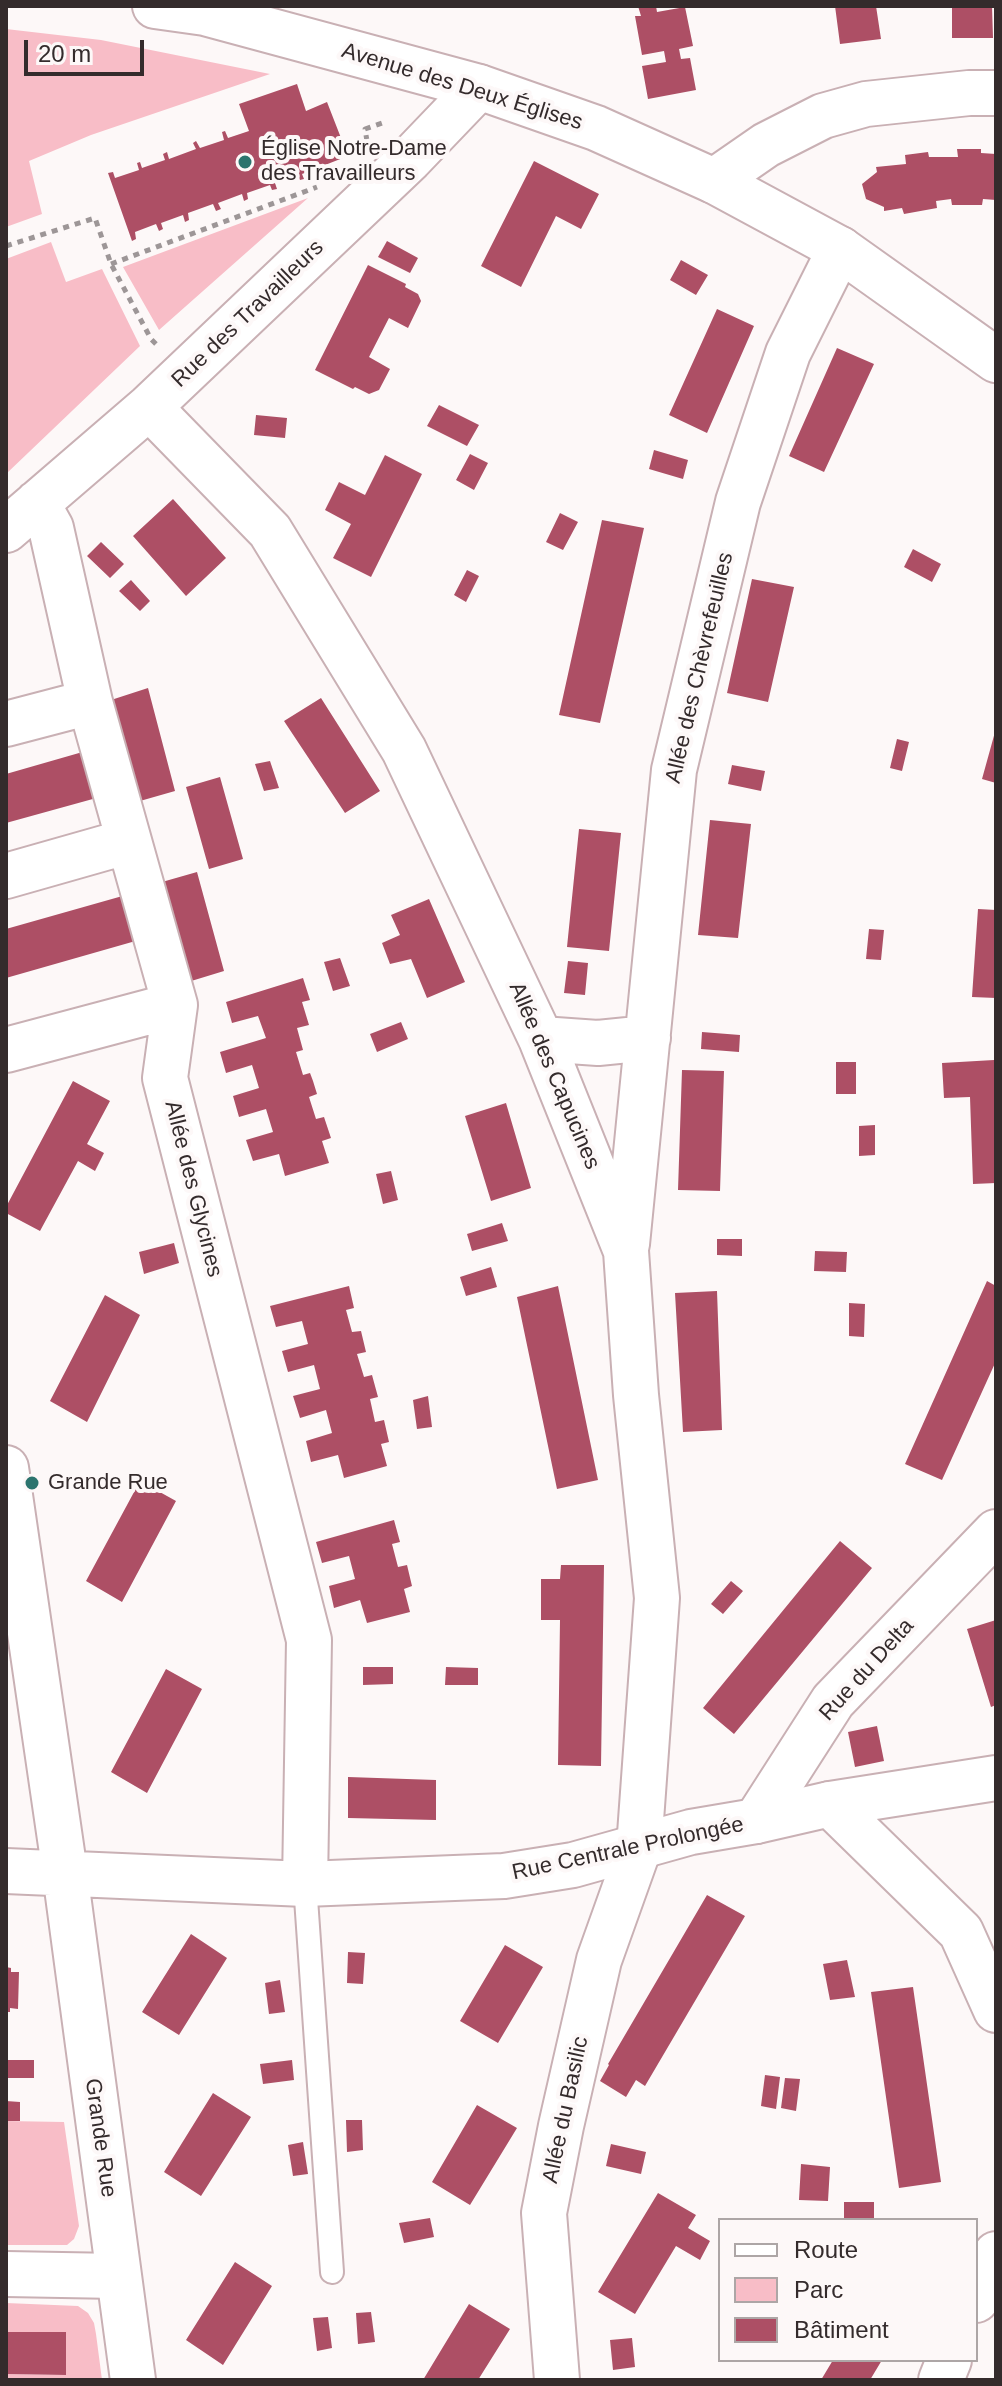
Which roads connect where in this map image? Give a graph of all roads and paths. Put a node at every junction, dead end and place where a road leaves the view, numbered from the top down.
1 (155, 6) edge
2 (479, 87) junction
3 (996, 93) edge
4 (393, 119) dead end
5 (369, 151) dead end
6 (714, 181) junction
7 (320, 186) dead end
8 (6, 246) edge
9 (840, 249) junction
10 (111, 264) junction
11 (996, 360) edge
12 (186, 372) junction
13 (149, 407) junction
14 (22, 516) edge
15 (90, 702) junction
16 (6, 724) edge
17 (129, 841) junction
18 (6, 876) edge
19 (175, 1005) junction
20 (648, 1038) junction
21 (541, 1039) junction
22 (6, 1050) edge
23 (626, 1251) junction
24 (6, 1468) edge
25 (996, 1532) edge
26 (996, 1778) edge
27 (830, 1804) junction
28 (756, 1821) junction
29 (639, 1848) junction
30 (6, 1871) edge
31 (65, 1873) junction
32 (305, 1884) junction
33 (996, 2010) edge
34 (996, 2254) edge
35 (332, 2272) dead end
36 (6, 2274) edge
37 (118, 2276) junction
38 (978, 2295) edge
39 (133, 2380) edge
40 (557, 2380) edge

1 - 2 street, Avenue des Deux Églises
2 - 6 street, Avenue des Deux Églises
2 - 12 street, Rue des Travailleurs
3 - 6 street
4 - 5 path
6 - 9 street, Avenue des Deux Églises
7 - 10 path
8 - 10 path
9 - 11 street, Avenue des Deux Églises
9 - 20 street, Allée des Chèvrefeuilles
10 - 12 path
12 - 13 street, Rue des Travailleurs
13 - 14 street, Rue des Travailleurs
13 - 21 street, Allée des Capucines
14 - 15 street, Allée des Glycines
15 - 16 street
15 - 17 street, Allée des Glycines
17 - 18 street
17 - 19 street, Allée des Glycines
19 - 22 street
19 - 32 street, Allée des Glycines
20 - 21 street
20 - 23 street, Allée des Chèvrefeuilles
21 - 23 street, Allée des Capucines
23 - 29 street, Allée des Capucines
24 - 31 street, Grande Rue
25 - 28 street, Rue du Delta
26 - 27 street, Rue Centrale Prolongée
27 - 28 street, Rue Centrale Prolongée
27 - 33 street
28 - 29 street, Rue Centrale Prolongée
29 - 32 street, Rue Centrale Prolongée
29 - 40 street, Allée du Basilic
30 - 31 street, Rue Centrale Prolongée
31 - 32 street, Rue Centrale Prolongée
31 - 37 street, Grande Rue
32 - 35 lane
34 - 38 street
36 - 37 street
37 - 39 street, Grande Rue

